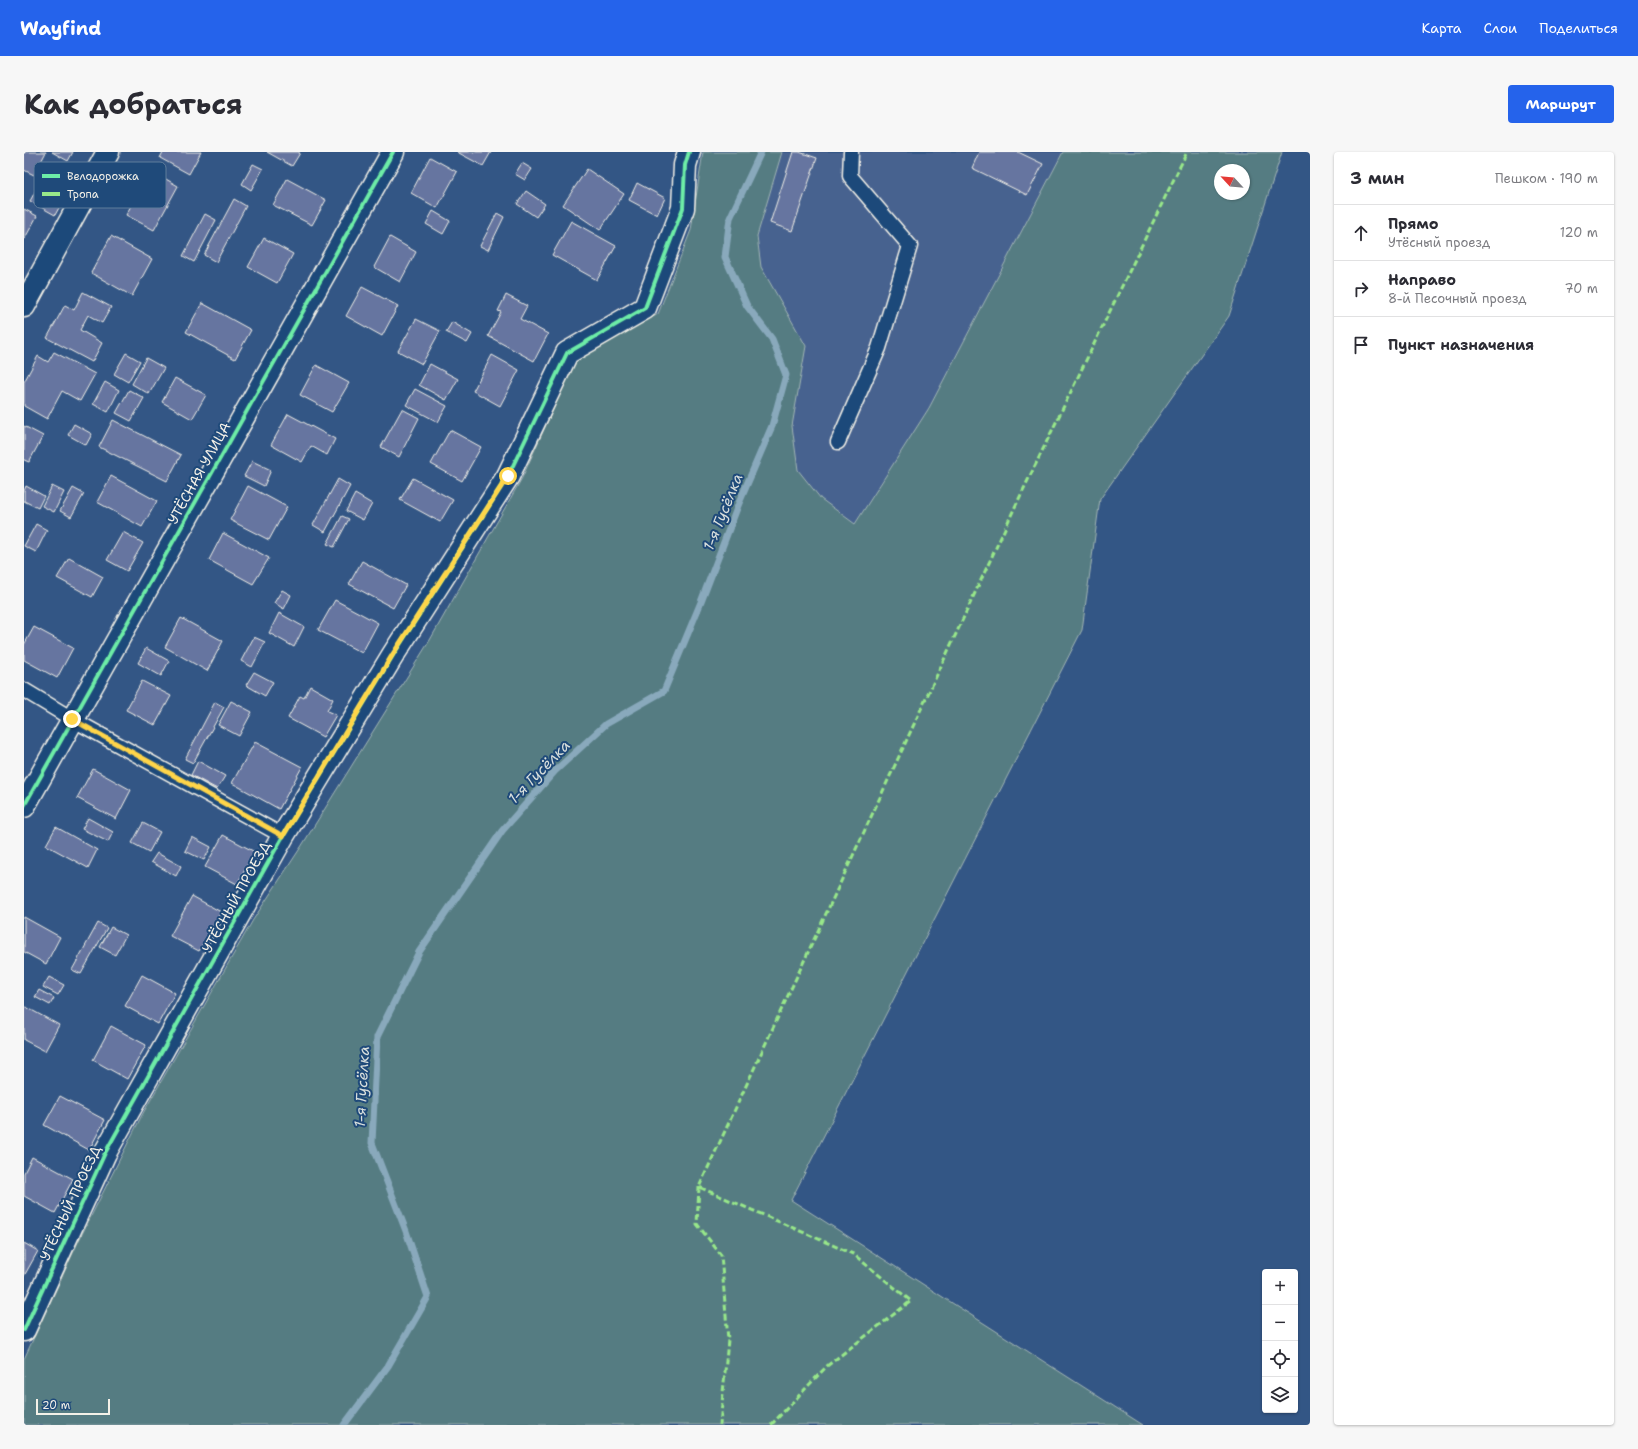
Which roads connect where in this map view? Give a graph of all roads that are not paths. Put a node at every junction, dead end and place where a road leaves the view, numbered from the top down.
1 (108, 152) edge
2 (393, 152) edge
3 (689, 152) edge
4 (851, 152) edge
5 (103, 162) edge
6 (77, 208) edge
7 (24, 306) edge
8 (838, 442) dead end
9 (24, 690) edge
10 (72, 719) junction
11 (24, 806) edge
12 (283, 836) junction
13 (24, 1330) edge

1 - 5 street
2 - 10 street, УТЁСНАЯ УЛИЦА
3 - 12 street, УТЁСНЫЙ ПРОЕЗД
4 - 8 lane
6 - 7 street
9 - 10 lane
10 - 11 street, УТЁСНАЯ УЛИЦА
10 - 12 lane
12 - 13 street, УТЁСНЫЙ ПРОЕЗД

